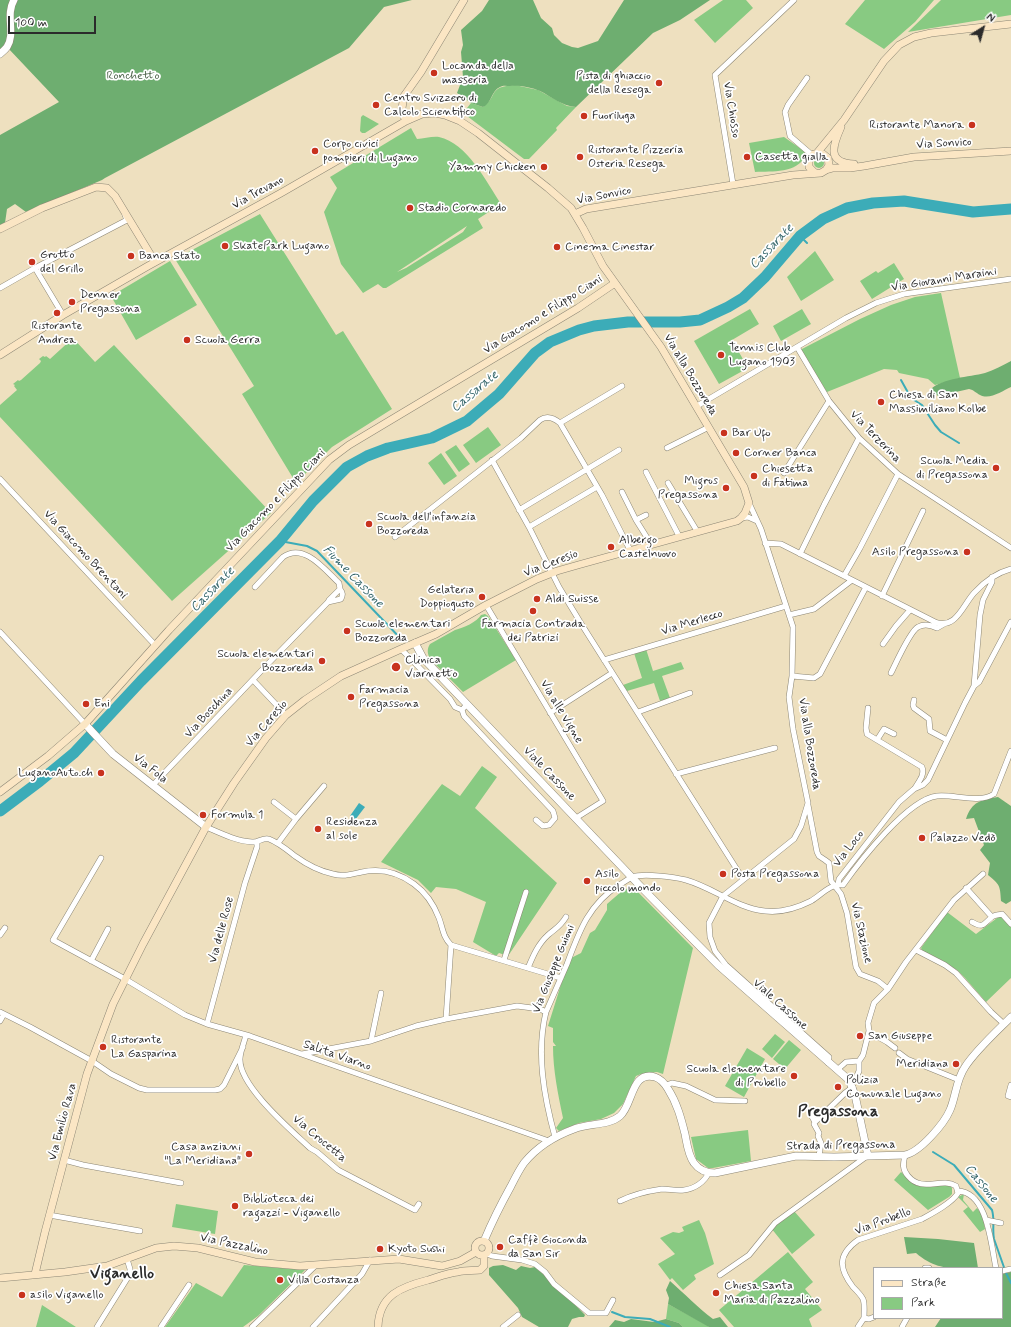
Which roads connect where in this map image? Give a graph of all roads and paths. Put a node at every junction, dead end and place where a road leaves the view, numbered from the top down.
1 (14, 0) edge
2 (464, 0) edge
3 (794, 0) edge
4 (1011, 24) edge
5 (0, 54) edge
6 (807, 78) dead end
7 (844, 120) junction
8 (406, 121) junction
9 (1011, 151) edge
10 (812, 156) junction
11 (880, 163) junction
12 (826, 170) junction
13 (815, 173) junction
14 (793, 175) junction
15 (733, 184) junction
16 (121, 207) junction
17 (575, 214) junction
18 (0, 229) edge
19 (155, 262) junction
20 (35, 268) junction
21 (1011, 279) edge
22 (615, 284) junction
23 (0, 288) edge
24 (63, 315) junction
25 (652, 333) joint
26 (797, 347) junction
27 (0, 355) edge
28 (622, 386) dead end
29 (829, 401) junction
30 (697, 406) junction
31 (560, 423) junction
32 (709, 427) junction
33 (859, 438) junction
34 (667, 448) dead end
35 (619, 450) dead end
36 (492, 460) junction
37 (586, 469) junction
38 (646, 472) dead end
39 (784, 473) dead end
40 (898, 474) junction
41 (0, 479) edge
42 (668, 483) dead end
43 (597, 487) junction
44 (622, 492) dead end
45 (748, 503) junction
46 (519, 510) junction
47 (923, 511) dead end
48 (646, 515) dead end
49 (741, 518) junction
50 (636, 520) junction
51 (757, 521) junction
52 (529, 527) junction
53 (697, 531) junction
54 (679, 536) junction
55 (395, 537) dead end
56 (765, 543) junction
57 (651, 544) junction
58 (1011, 548) edge
59 (630, 550) junction
60 (800, 554) junction
61 (1011, 569) edge
62 (552, 573) junction
63 (844, 576) junction
64 (992, 577) junction
65 (852, 580) junction
66 (255, 587) dead end
67 (866, 587) junction
68 (882, 596) junction
69 (486, 605) junction
70 (786, 606) junction
71 (910, 610) junction
72 (789, 614) junction
73 (1011, 622) edge
74 (944, 624) junction
75 (0, 632) edge
76 (415, 643) junction
77 (883, 644) dead end
78 (155, 645) junction
79 (401, 649) junction
80 (604, 660) junction
81 (612, 673) junction
82 (891, 673) dead end
83 (792, 676) junction
84 (253, 680) junction
85 (974, 686) junction
86 (690, 693) dead end
87 (914, 700) dead end
88 (467, 704) junction
89 (868, 708) dead end
90 (462, 710) junction
91 (638, 712) junction
92 (550, 713) junction
93 (286, 715) junction
94 (86, 726) junction
95 (894, 734) dead end
96 (877, 740) junction
97 (947, 740) junction
98 (775, 748) dead end
99 (1011, 751) edge
100 (676, 774) junction
101 (153, 785) junction
102 (324, 786) dead end
103 (914, 789) junction
104 (0, 792) edge
105 (274, 802) dead end
106 (808, 803) junction
107 (576, 818) junction
108 (296, 819) junction
109 (536, 820) dead end
110 (206, 826) junction
111 (257, 842) junction
112 (278, 844) junction
113 (101, 858) dead end
114 (983, 874) dead end
115 (632, 877) junction
116 (743, 879) junction
117 (836, 885) junction
118 (966, 888) junction
119 (526, 892) dead end
120 (723, 896) junction
121 (566, 917) dead end
122 (992, 917) junction
123 (972, 922) dead end
124 (1011, 924) edge
125 (5, 928) dead end
126 (108, 929) dead end
127 (0, 935) edge
128 (451, 945) junction
129 (916, 950) junction
130 (504, 960) junction
131 (91, 961) junction
132 (528, 968) junction
133 (561, 978) junction
134 (125, 980) junction
135 (888, 989) junction
136 (381, 993) dead end
137 (546, 1012) junction
138 (2, 1013) edge
139 (1011, 1017) edge
140 (446, 1019) junction
141 (0, 1021) edge
142 (207, 1024) junction
143 (1004, 1024) junction
144 (869, 1032) junction
145 (246, 1035) junction
146 (371, 1041) junction
147 (243, 1047) junction
148 (895, 1048) dead end
149 (899, 1053) dead end
150 (301, 1054) junction
151 (92, 1061) junction
152 (859, 1061) junction
153 (828, 1063) junction
154 (837, 1070) junction
155 (959, 1080) junction
156 (853, 1083) junction
157 (666, 1085) junction
158 (1011, 1085) edge
159 (1011, 1097) edge
160 (745, 1101) dead end
161 (811, 1115) dead end
162 (815, 1122) junction
163 (552, 1139) junction
164 (905, 1155) junction
165 (819, 1156) junction
166 (868, 1156) junction
167 (64, 1160) junction
168 (709, 1172) junction
169 (181, 1183) dead end
170 (958, 1191) junction
171 (620, 1202) dead end
172 (419, 1204) dead end
173 (49, 1215) junction
174 (988, 1220) junction
175 (999, 1223) dead end
176 (140, 1231) dead end
177 (484, 1241) junction
178 (476, 1252) junction
179 (486, 1254) junction
180 (127, 1259) junction
181 (370, 1260) junction
182 (315, 1266) junction
183 (996, 1267) edge
184 (35, 1274) junction
185 (720, 1276) dead end
186 (0, 1278) edge
187 (189, 1285) dead end
188 (613, 1300) dead end
189 (518, 1315) dead end
190 (873, 1317) edge
191 (864, 1318) junction
192 (96, 1327) edge
193 (161, 1327) edge
194 (252, 1327) edge
195 (313, 1327) edge
196 (378, 1327) edge
197 (503, 1327) edge
198 (858, 1327) edge

1 - 5 street
2 - 8 main road
3 - 15 street, Via Chiosso
4 - 7 main road, Via Sonvico
6 - 10 street
7 - 10 main road, Via Sonvico
7 - 11 main road, Via Sonvico
8 - 17 main road, Via Sonvico
8 - 19 main road, Via Trevano
9 - 11 main road, Via Sonvico
10 - 12 main road
10 - 13 main road
10 - 14 main road, Via Sonvico
11 - 12 main road, Via Sonvico
12 - 13 main road
13 - 14 main road, Via Sonvico
14 - 15 main road, Via Sonvico
15 - 17 main road, Via Sonvico
16 - 18 main road
16 - 19 main road
16 - 20 street
17 - 22 main road, Via Giacomo e Filippo Ciani
19 - 24 main road, Via Trevano
20 - 23 street
20 - 24 street
21 - 26 street, Via Giovanni Maraini
22 - 25 main road, Via Giacomo e Filippo Ciani
22 - 78 main road, Via Giacomo e Filippo Ciani
24 - 27 main road, Via Trevano
25 - 30 main road, Via alla Bozzoreda
26 - 29 street, Via Terzerina
26 - 30 street, Via Giovanni Maraini
28 - 31 street
29 - 33 street, Via Terzerina
29 - 39 street
30 - 32 main road, Via alla Bozzoreda
31 - 36 street
31 - 37 street
32 - 34 street, Via alla Bozzoreda
32 - 45 main road, Via alla Bozzoreda
33 - 40 street, Via Terzerina
33 - 60 street
35 - 37 street
36 - 46 street
36 - 55 street
37 - 43 street
37 - 46 street
38 - 54 street
40 - 58 street, Via Terzerina
40 - 63 street
41 - 78 street, Via Giacomo Brentani
42 - 53 street
43 - 52 street
43 - 59 street
44 - 50 street
45 - 49 main road
45 - 51 street, Via alla Bozzoreda
46 - 52 street
47 - 68 street
48 - 50 street
49 - 51 street
49 - 53 main road, Via Ceresio
50 - 57 street
51 - 56 street, Via alla Bozzoreda
52 - 62 street
53 - 54 main road, Via Ceresio
54 - 57 main road, Via Ceresio
56 - 60 street
56 - 70 street, Via alla Bozzoreda
57 - 59 main road, Via Ceresio
59 - 62 main road, Via Ceresio
60 - 63 street
61 - 64 street
62 - 69 main road, Via Ceresio
62 - 80 street
63 - 65 street
64 - 74 street
64 - 85 street, Via Loco
65 - 67 street
65 - 72 street
66 - 84 street, Via Boschina
67 - 68 street
67 - 83 street
68 - 71 street
69 - 76 main road, Via Ceresio
69 - 92 street, Via alle Vigne
70 - 72 street, Via alla Bozzoreda
70 - 80 street, Via Merlecco
71 - 74 street
71 - 77 street
72 - 83 street, Via alla Bozzoreda
73 - 85 street, Via Loco
74 - 82 street
75 - 94 street
76 - 79 main road, Via Ceresio
76 - 88 street, Viale Cassone
78 - 94 main road, Via Giacomo e Filippo Ciani
79 - 90 street, Viale Cassone
79 - 93 main road, Via Ceresio
80 - 81 street
81 - 91 street
81 - 92 street
83 - 106 street, Via alla Bozzoreda
84 - 93 street
84 - 101 street, Via Boschina
85 - 97 street, Via Loco
86 - 91 street
87 - 97 street
88 - 90 street
88 - 107 street, Viale Cassone
89 - 96 street, Via Loco
90 - 109 street, Viale Cassone
91 - 100 street
92 - 107 street, Via alle Vigne
93 - 110 main road, Via Ceresio
94 - 101 street, Via Fola
94 - 104 main road, Via Giacomo e Filippo Ciani
95 - 96 street
96 - 103 street, Via Loco
97 - 103 street, Via Loco
98 - 100 street
99 - 117 street
100 - 116 street
101 - 110 street, Via Fola
102 - 108 street
103 - 117 street, Via Loco
105 - 108 street
106 - 116 street, Via alla Bozzoreda
106 - 117 street, Via Stazione
107 - 115 street, Viale Cassone
108 - 112 street
110 - 111 street
110 - 134 main road, Via Ceresio
111 - 112 street
111 - 142 street, Via delle Rose
112 - 128 street
113 - 131 street
114 - 118 street
115 - 120 street, Via Loco
115 - 133 street, Via Giuseppe Guioni
115 - 153 street, Viale Cassone
116 - 120 street, Via alla Bozzoreda
117 - 120 street, Via Loco
117 - 135 street, Via Stazione
118 - 122 street
118 - 129 street
119 - 130 street
120 - 153 street, Via alla Bozzoreda
121 - 132 street
122 - 123 street
122 - 124 street
125 - 127 street
126 - 131 street
128 - 130 street
128 - 140 street
129 - 135 street
129 - 143 street
130 - 132 street
131 - 134 street
132 - 133 street
133 - 137 street, Via Giuseppe Guioni
134 - 142 street, Salita Viarno
134 - 151 main road, Via Emilio Rava
135 - 144 street
136 - 146 street
137 - 140 street
137 - 163 street, Via Giuseppe Guioni
138 - 141 street
138 - 151 street, Via Crocetta
139 - 143 street, Strada di Pregassona
140 - 146 street
142 - 145 street, Salita Viarno
143 - 155 street, Strada di Pregassona
144 - 148 street
144 - 152 street
145 - 147 street, Via Crocetta
145 - 150 street, Salita Viarno
146 - 150 street
147 - 151 street, Via Crocetta
147 - 172 street, Via Crocetta
149 - 155 street
150 - 163 street, Salita Viarno
151 - 167 main road, Via Emilio Rava
152 - 154 street
152 - 156 street
153 - 154 street, Viale Cassone
154 - 156 street, Viale Cassone
155 - 164 street, Strada di Pregassona
156 - 162 street
156 - 166 street
157 - 160 street
157 - 163 street
157 - 168 street
158 - 159 street
161 - 162 street
162 - 165 street
163 - 177 street
164 - 166 street, Strada di Pregassona
164 - 170 street
165 - 166 street, Strada di Pregassona
165 - 168 street, Strada di Pregassona
166 - 185 street
167 - 169 street
167 - 173 main road, Via Emilio Rava
168 - 171 street
170 - 174 street
170 - 191 street, Via Probello
173 - 176 street
173 - 184 main road, Via Emilio Rava
174 - 175 street
174 - 183 street
177 - 178 main road
177 - 179 main road
178 - 179 main road
178 - 181 main road, Via Pazzalino
179 - 188 street
179 - 196 main road
180 - 182 main road, Via Pazzalino
180 - 184 main road, Via Pazzalino
180 - 192 street
181 - 182 main road, Via Pazzalino
181 - 195 street
182 - 194 street
184 - 186 main road, Via Pazzalino
187 - 193 street
189 - 197 street
190 - 191 street
191 - 198 street

